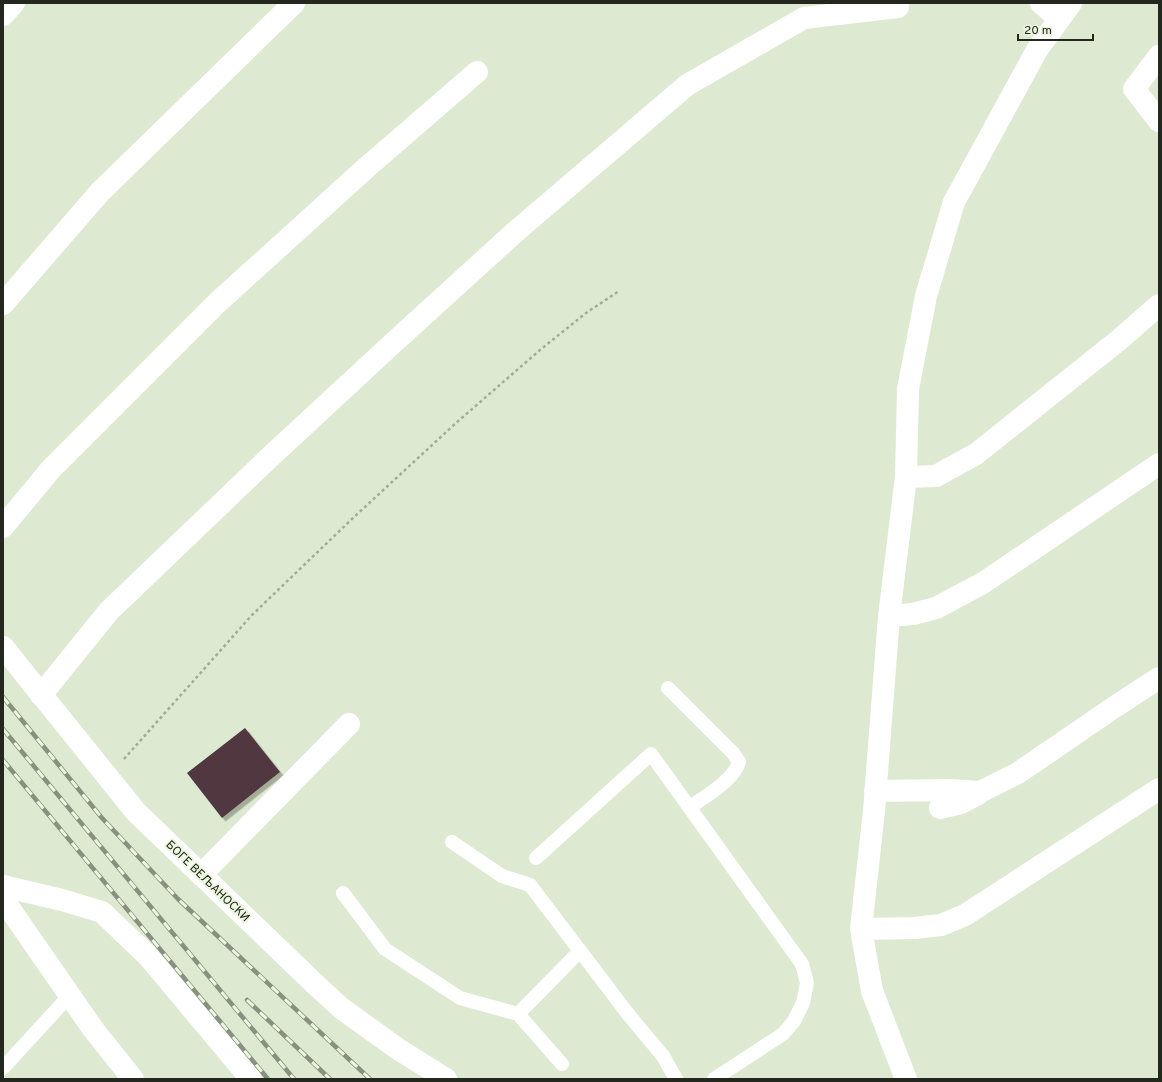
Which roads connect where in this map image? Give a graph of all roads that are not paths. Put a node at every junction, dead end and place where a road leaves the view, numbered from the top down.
1 (14, 3) edge
2 (294, 3) edge
3 (1042, 3) edge
4 (898, 7) dead end
5 (803, 10) edge
6 (1065, 11) edge
7 (3, 14) edge
8 (1159, 56) edge
9 (477, 72) dead end
10 (1159, 122) edge
11 (3, 304) edge
12 (1159, 305) edge
13 (1159, 464) edge
14 (906, 477) junction
15 (3, 527) edge
16 (889, 616) junction
17 (3, 647) edge
18 (1159, 678) edge
19 (668, 688) dead end
20 (41, 695) junction
21 (349, 724) dead end
22 (1159, 789) edge
23 (875, 791) junction
24 (980, 792) junction
25 (690, 807) junction
26 (940, 808) dead end
27 (452, 842) dead end
28 (536, 858) dead end
29 (201, 875) junction
30 (3, 886) edge
31 (343, 893) dead end
32 (3, 899) edge
33 (861, 929) junction
34 (580, 951) junction
35 (70, 995) junction
36 (518, 1014) junction
37 (562, 1064) dead end
38 (3, 1068) edge
39 (133, 1079) edge
40 (251, 1079) edge
41 (446, 1079) edge
42 (676, 1079) edge
43 (714, 1079) edge
44 (906, 1079) edge

1 - 7 street
2 - 11 street
3 - 6 street
4 - 5 street
5 - 20 street
6 - 14 street
8 - 10 street
9 - 15 street
12 - 14 street
13 - 16 street
14 - 16 street
16 - 23 street
17 - 20 street, БОГЕ ВЕЉАНОСКИ
18 - 24 street
19 - 25 lane
20 - 29 street, БОГЕ ВЕЉАНОСКИ
21 - 29 street
22 - 33 street
23 - 24 street
23 - 33 street
24 - 26 street
25 - 28 lane
25 - 43 lane
27 - 34 lane
29 - 41 street, БОГЕ ВЕЉАНОСКИ
30 - 40 street
31 - 36 lane
32 - 35 street
33 - 44 street
34 - 36 lane
34 - 42 lane
35 - 38 lane
35 - 39 street
36 - 37 lane

